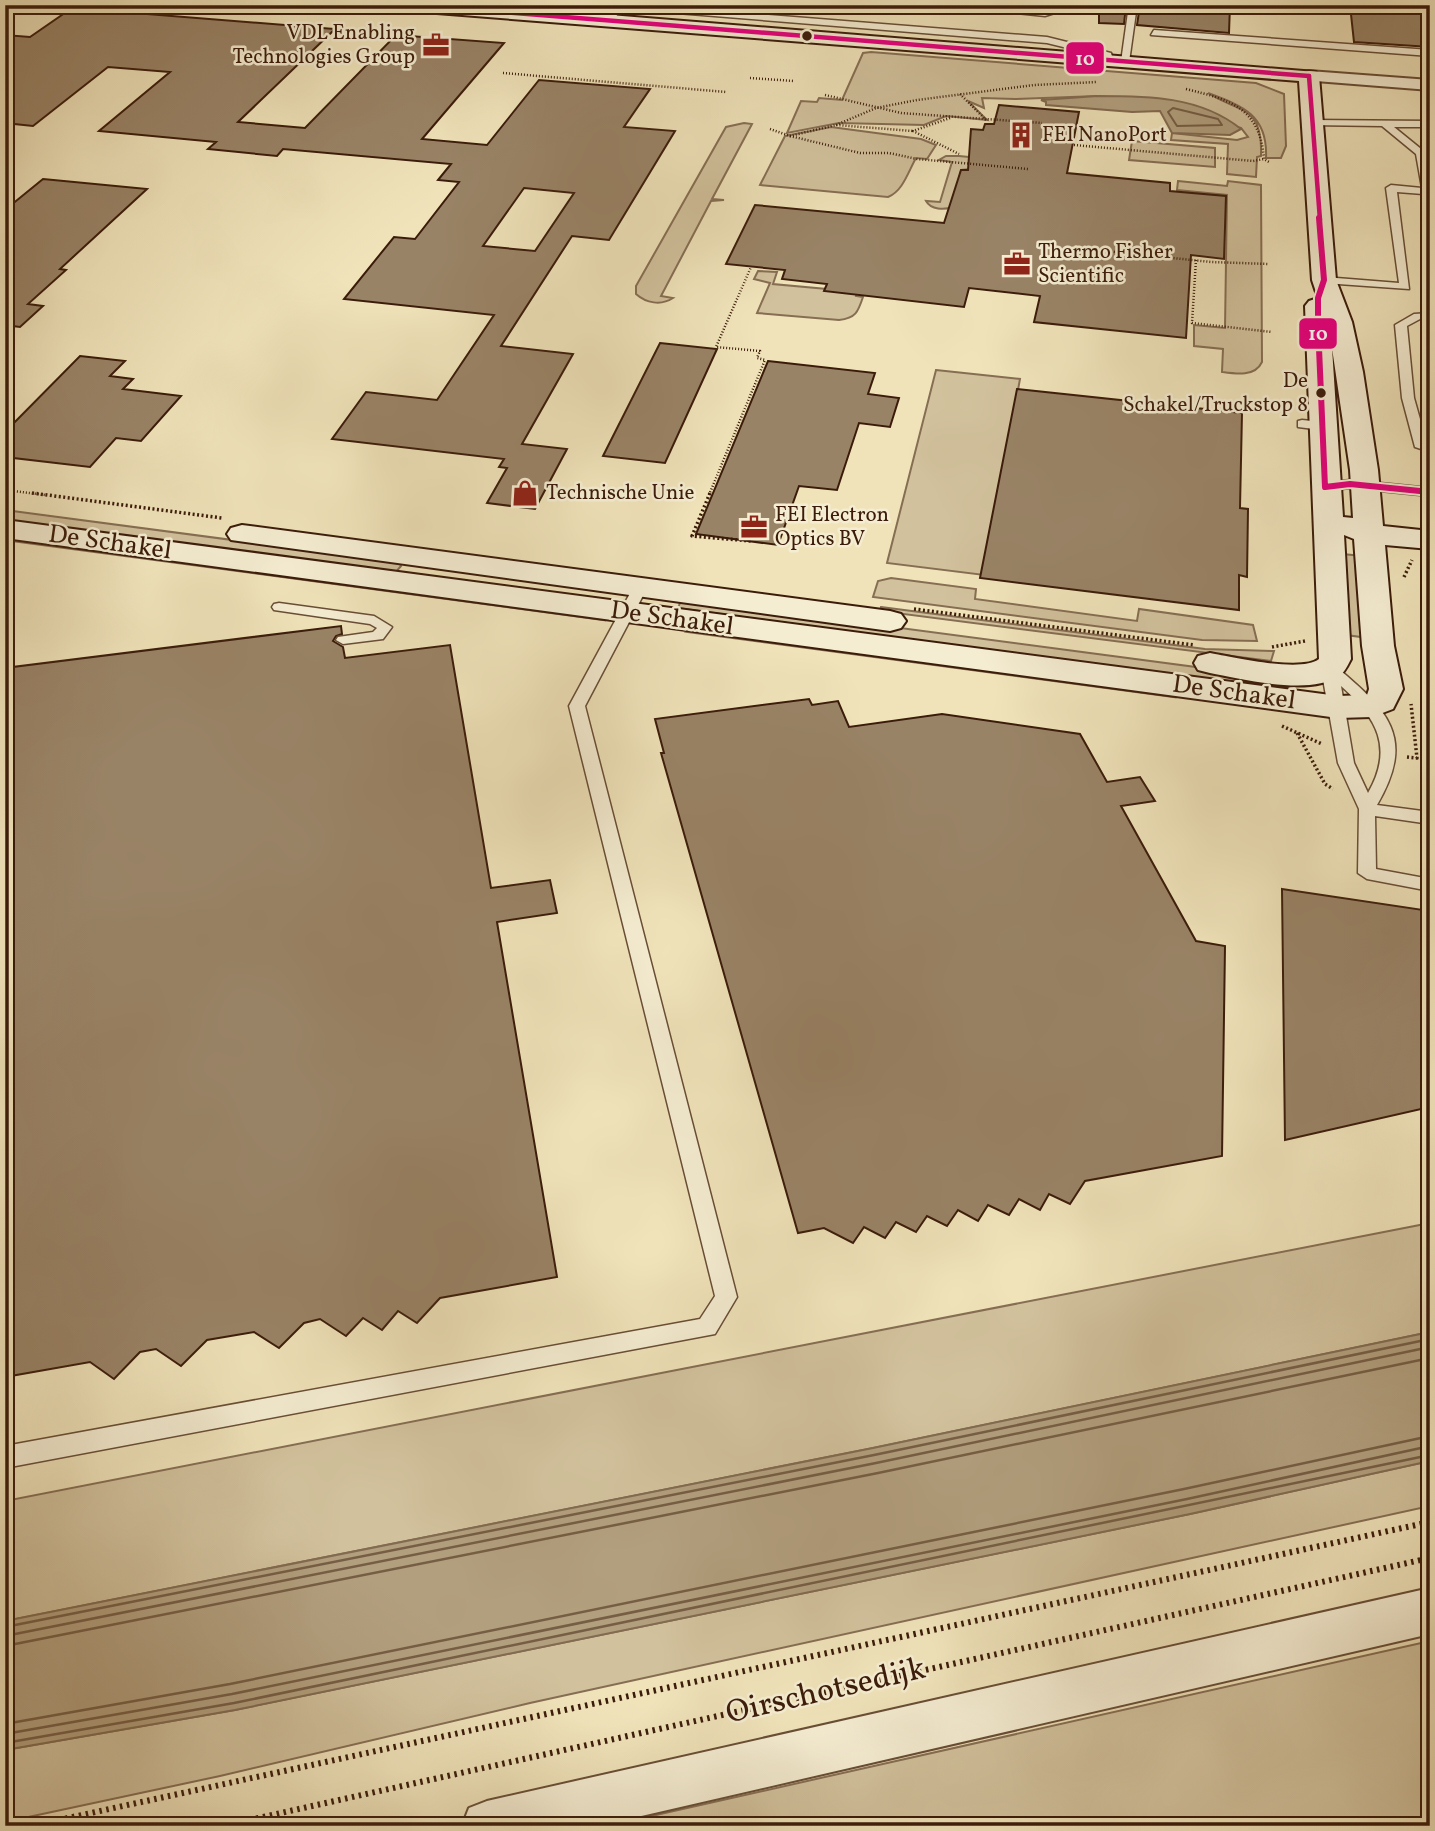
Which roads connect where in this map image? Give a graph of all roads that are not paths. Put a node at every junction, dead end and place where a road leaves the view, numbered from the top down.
1 (411, 5) edge
2 (621, 5) edge
3 (940, 5) edge
4 (1076, 5) edge
5 (1133, 5) edge
6 (652, 13) edge
7 (608, 21) junction
8 (1154, 33) dead end
9 (1430, 53) edge
10 (1117, 61) junction
11 (1309, 76) junction
12 (1430, 85) edge
13 (1430, 122) edge
14 (1312, 123) junction
15 (1384, 125) junction
16 (1430, 192) edge
17 (1430, 202) edge
18 (1324, 280) junction
19 (1430, 316) edge
20 (1430, 448) edge
21 (1325, 487) junction
22 (1430, 492) edge
23 (5, 503) edge
24 (1367, 510) junction
25 (1430, 517) edge
26 (1328, 519) junction
27 (5, 529) edge
28 (1430, 540) edge
29 (634, 600) junction
30 (279, 607) dead end
31 (343, 640) dead end
32 (1329, 668) junction
33 (1372, 706) junction
34 (1338, 707) junction
35 (1367, 809) junction
36 (1430, 818) edge
37 (1430, 884) edge
38 (5, 1457) edge
39 (1430, 1611) edge
40 (487, 1826) edge

1 - 7 street
2 - 7 lane
3 - 4 lane
5 - 10 lane
6 - 7 street
6 - 10 street
6 - 10 lane
8 - 9 lane
10 - 11 street
11 - 12 street
11 - 14 street, De Schakel
13 - 15 lane
14 - 15 lane
14 - 18 street, De Schakel
15 - 17 lane
16 - 18 lane
18 - 21 street, De Schakel
18 - 24 street, De Schakel
19 - 20 lane
21 - 24 lane
21 - 26 street, De Schakel
22 - 24 lane
23 - 29 street, De Schakel
24 - 25 street
24 - 26 street
24 - 28 street
24 - 33 street, De Schakel
26 - 32 street, De Schakel
27 - 29 street, De Schakel
29 - 32 street, De Schakel
29 - 34 street, De Schakel
29 - 38 lane
30 - 31 lane
32 - 33 lane, De Schakel
32 - 34 lane, De Schakel
33 - 34 street, De Schakel
33 - 35 lane, De Schakel
34 - 35 lane, De Schakel
35 - 36 lane
35 - 37 lane
39 - 40 street, Oirschotsedijk

